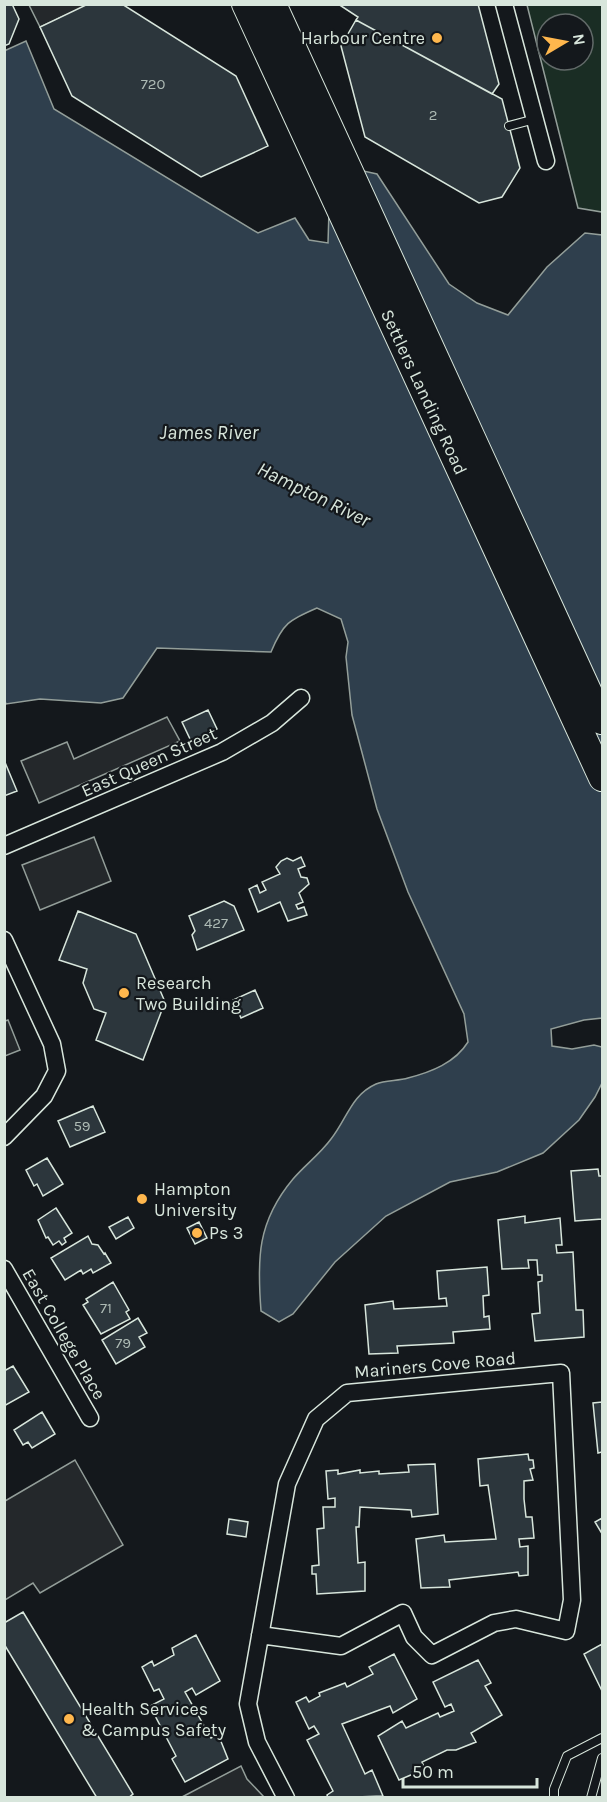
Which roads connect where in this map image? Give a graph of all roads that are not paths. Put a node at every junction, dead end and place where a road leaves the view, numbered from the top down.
1 (245, 4) edge
2 (273, 4) edge
3 (504, 4) edge
4 (535, 119) junction
5 (509, 126) dead end
6 (546, 161) dead end
7 (301, 698) dead end
8 (603, 721) edge
9 (603, 778) edge
10 (4, 846) edge
11 (4, 940) edge
12 (4, 1137) edge
13 (4, 1269) edge
14 (90, 1418) dead end
15 (260, 1635) junction
16 (603, 1738) edge
17 (603, 1758) edge
18 (286, 1797) edge
19 (554, 1797) edge
20 (591, 1797) edge

1 - 9 main road, Settlers Landing Road
2 - 8 main road, Settlers Landing Road
3 - 4 street
4 - 5 lane
4 - 6 street
7 - 10 street, East Queen Street
11 - 12 street
13 - 14 street, East College Place
15 - 15 street, Mariners Cove Road
15 - 18 street, Mariners Cove Road
16 - 19 lane
17 - 20 lane

